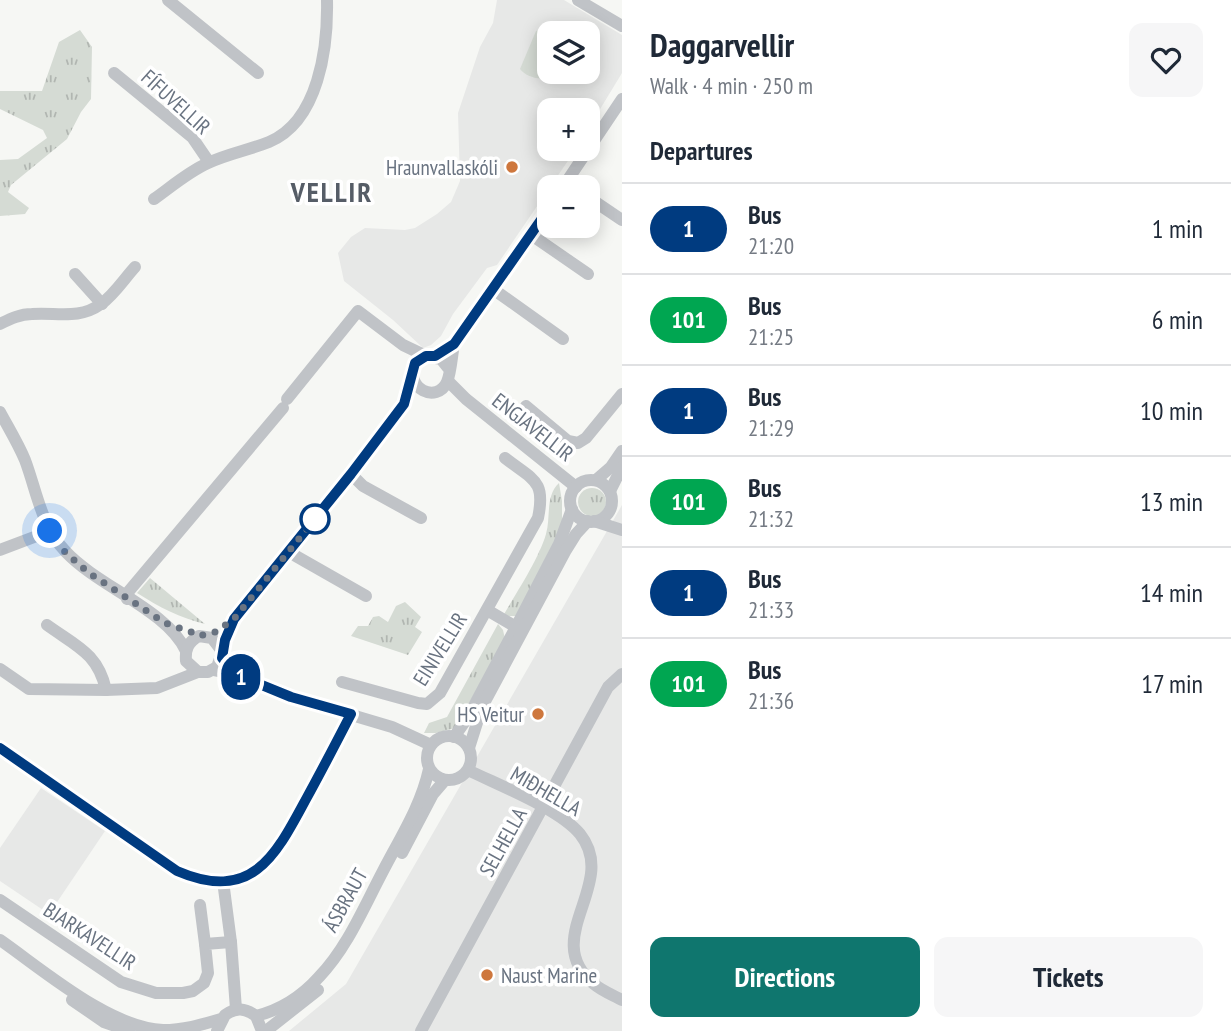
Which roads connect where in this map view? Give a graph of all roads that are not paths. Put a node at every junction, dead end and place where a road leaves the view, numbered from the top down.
1 (168, 0) edge
2 (327, 0) edge
3 (578, 0) edge
4 (620, 23) edge
5 (114, 73) dead end
6 (258, 73) dead end
7 (622, 99) edge
8 (209, 162) junction
9 (575, 175) edge
10 (154, 199) dead end
11 (600, 205) edge
12 (622, 220) edge
13 (537, 224) edge
14 (530, 234) junction
15 (135, 267) dead end
16 (75, 274) dead end
17 (588, 275) dead end
18 (494, 289) junction
19 (102, 304) junction
20 (0, 324) edge
21 (563, 339) dead end
22 (454, 344) junction
23 (403, 345) junction
24 (431, 356) junction
25 (413, 372) junction
26 (448, 375) junction
27 (431, 391) junction
28 (622, 394) edge
29 (466, 399) junction
30 (404, 404) junction
31 (526, 407) dead end
32 (0, 412) edge
33 (622, 452) edge
34 (505, 458) dead end
35 (622, 467) edge
36 (351, 474) junction
37 (596, 480) junction
38 (576, 486) junction
39 (610, 491) junction
40 (611, 506) junction
41 (572, 509) junction
42 (622, 516) edge
43 (421, 517) dead end
44 (591, 521) junction
45 (622, 530) edge
46 (50, 531) junction
47 (0, 550) edge
48 (287, 551) junction
49 (366, 596) dead end
50 (127, 599) junction
51 (487, 610) junction
52 (234, 619) junction
53 (165, 623) junction
54 (47, 625) dead end
55 (516, 627) junction
56 (203, 636) junction
57 (222, 655) junction
58 (186, 656) junction
59 (0, 669) edge
60 (213, 670) junction
61 (198, 672) junction
62 (622, 674) edge
63 (237, 675) junction
64 (176, 679) junction
65 (342, 682) dead end
66 (106, 690) junction
67 (351, 714) junction
68 (454, 737) junction
69 (430, 745) junction
70 (0, 748) edge
71 (469, 748) junction
72 (429, 769) junction
73 (468, 770) junction
74 (445, 780) junction
75 (544, 808) junction
76 (223, 881) junction
77 (0, 900) edge
78 (200, 905) dead end
79 (0, 940) edge
80 (231, 942) junction
81 (205, 944) junction
82 (0, 950) edge
83 (622, 1000) edge
84 (236, 1009) junction
85 (256, 1016) junction
86 (219, 1025) edge
87 (101, 1026) edge
88 (129, 1031) edge
89 (264, 1031) edge
90 (421, 1031) edge

1 - 6 street
2 - 8 street, FÍFUVELLIR
3 - 4 street
5 - 8 street, FÍFUVELLIR
7 - 9 street
8 - 10 street, FÍFUVELLIR
11 - 12 street
13 - 14 street
14 - 17 street
14 - 18 street
15 - 19 street
16 - 19 street
18 - 21 street
18 - 22 street
19 - 20 street
22 - 24 street
22 - 26 street
23 - 24 street
23 - 25 street
23 - 50 street
24 - 25 street
24 - 26 street
25 - 27 street
25 - 30 street
26 - 27 street
26 - 29 street, ENGJAVELLIR
27 - 29 street, ENGJAVELLIR
27 - 30 street
28 - 31 street
29 - 38 street, ENGJAVELLIR
30 - 36 street
32 - 46 street
33 - 37 street
34 - 51 street, EINIVELLIR
35 - 39 street
36 - 43 street
36 - 48 street
37 - 38 street
37 - 39 street
38 - 41 street
39 - 40 street
40 - 42 street
40 - 44 street
41 - 44 street
41 - 55 street
44 - 45 street
44 - 71 street
46 - 47 street
46 - 50 street
48 - 49 street
48 - 52 street
50 - 53 street
51 - 55 street, EINIVELLIR
51 - 65 street, EINIVELLIR
52 - 56 street
52 - 57 street
53 - 56 street
53 - 58 street
54 - 66 street
55 - 68 street
56 - 57 street
56 - 58 street
57 - 60 street
57 - 63 street
58 - 61 street
58 - 64 street
59 - 66 street
60 - 61 street
60 - 63 street
61 - 64 street
62 - 75 street, SELHELLA
63 - 67 street
64 - 66 street
67 - 69 street
67 - 76 street
68 - 69 street
68 - 71 street
69 - 72 street
70 - 76 street
71 - 73 street
72 - 74 street
72 - 85 street, ÁSBRAUT
73 - 74 street
73 - 75 street, MIÐHELLA
74 - 89 street, ÁSBRAUT
75 - 83 street, MIÐHELLA
75 - 90 street, SELHELLA
76 - 80 street
77 - 81 street, BJARKAVELLIR
78 - 81 street, BJARKAVELLIR
79 - 86 street
80 - 81 street
80 - 84 street
82 - 87 street
84 - 85 street
84 - 86 street
85 - 89 street
87 - 88 street

